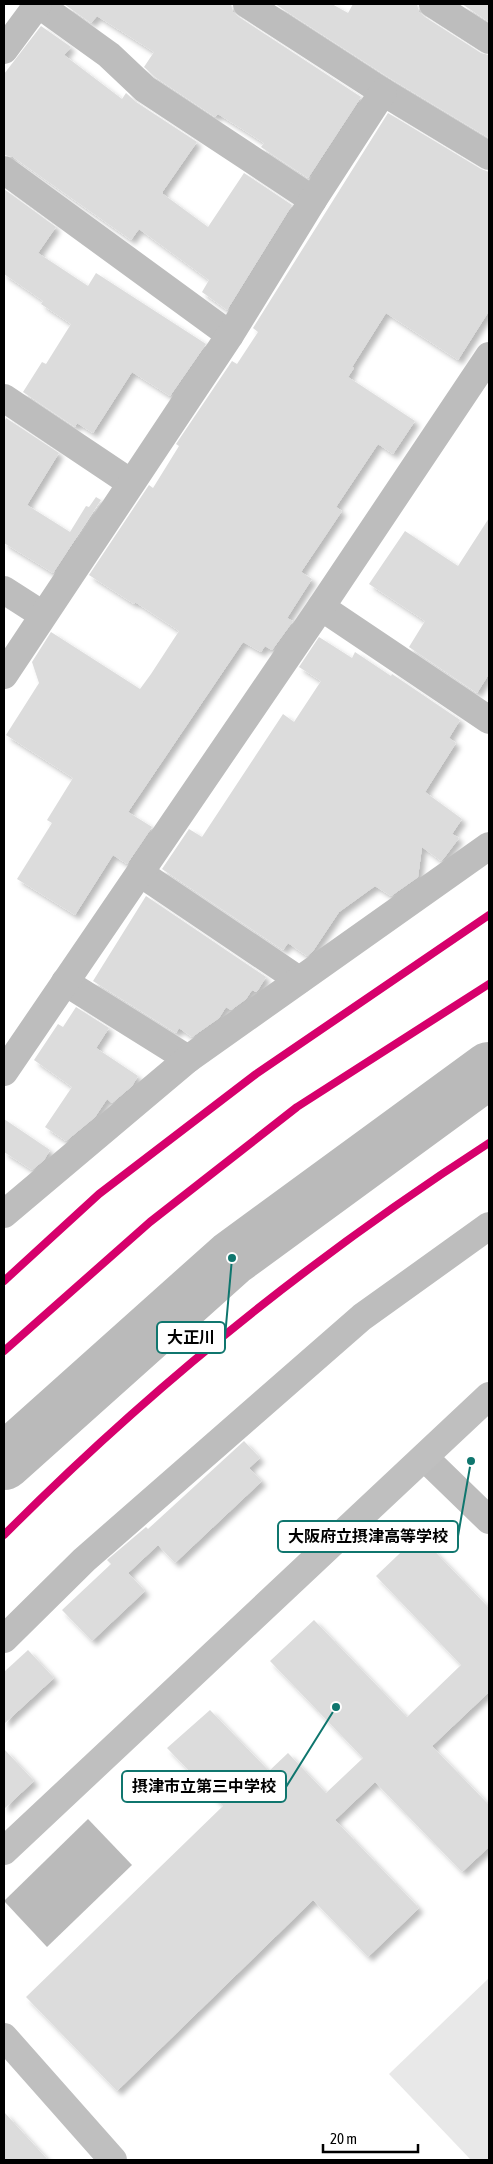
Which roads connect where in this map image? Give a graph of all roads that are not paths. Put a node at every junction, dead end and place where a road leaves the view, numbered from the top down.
1 (38, 4) edge
2 (247, 4) edge
3 (433, 4) edge
4 (489, 40) edge
5 (4, 50) edge
6 (383, 92) junction
7 (489, 156) edge
8 (4, 170) edge
9 (313, 200) junction
10 (230, 335) junction
11 (489, 356) edge
12 (4, 398) edge
13 (131, 483) junction
14 (4, 590) edge
15 (321, 607) junction
16 (44, 615) junction
17 (4, 675) edge
18 (489, 720) edge
19 (489, 846) edge
20 (140, 873) junction
21 (299, 980) junction
22 (65, 982) junction
23 (188, 1059) junction
24 (6, 1065) edge
25 (4, 1214) edge
26 (489, 1226) edge
27 (489, 1396) edge
28 (424, 1458) junction
29 (489, 1520) edge
30 (4, 1640) edge
31 (4, 1851) edge
32 (4, 2037) edge
33 (113, 2160) edge

1 - 5 street
1 - 9 street
2 - 6 street
3 - 4 street
6 - 7 street
6 - 9 street
8 - 10 street
9 - 10 street
10 - 13 street
11 - 15 street
12 - 13 street
13 - 16 street
14 - 16 street
15 - 18 street
15 - 20 street
16 - 17 street
19 - 21 street
20 - 21 street
20 - 22 street
21 - 23 street
22 - 23 street
22 - 24 street
23 - 25 street
26 - 30 street
27 - 28 street
28 - 29 street
28 - 31 street
32 - 33 street

